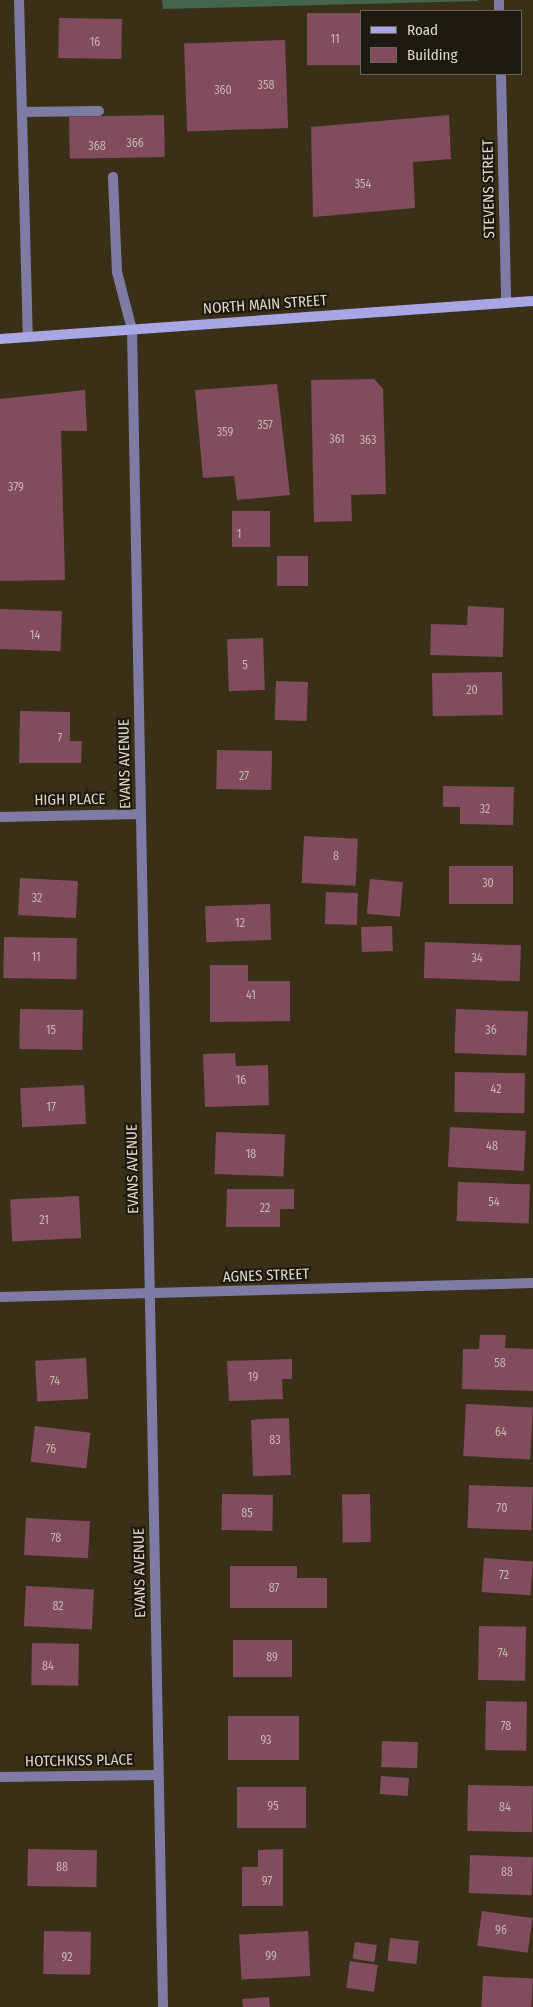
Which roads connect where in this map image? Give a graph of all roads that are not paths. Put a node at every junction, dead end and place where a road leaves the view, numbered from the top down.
1 (18, 0) edge
2 (501, 75) edge
3 (99, 111) dead end
4 (22, 112) junction
5 (113, 177) dead end
6 (533, 302) edge
7 (506, 303) junction
8 (132, 330) junction
9 (28, 337) junction
10 (0, 339) edge
11 (141, 814) junction
12 (0, 817) edge
13 (533, 1284) edge
14 (150, 1294) junction
15 (0, 1297) edge
16 (158, 1774) junction
17 (0, 1777) edge
18 (163, 2007) edge

1 - 4 street
2 - 7 street, STEVENS STREET
3 - 4 street
4 - 9 street
5 - 8 street, EVANS AVENUE
6 - 7 main road, NORTH MAIN STREET
7 - 8 main road, NORTH MAIN STREET
8 - 9 main road, NORTH MAIN STREET
8 - 11 street, EVANS AVENUE
9 - 10 main road, NORTH MAIN STREET
11 - 12 street, HIGH PLACE
11 - 14 street, EVANS AVENUE
13 - 14 street, AGNES STREET
14 - 15 street, AGNES STREET
14 - 16 street, EVANS AVENUE
16 - 17 street, HOTCHKISS PLACE
16 - 18 street, EVANS AVENUE

